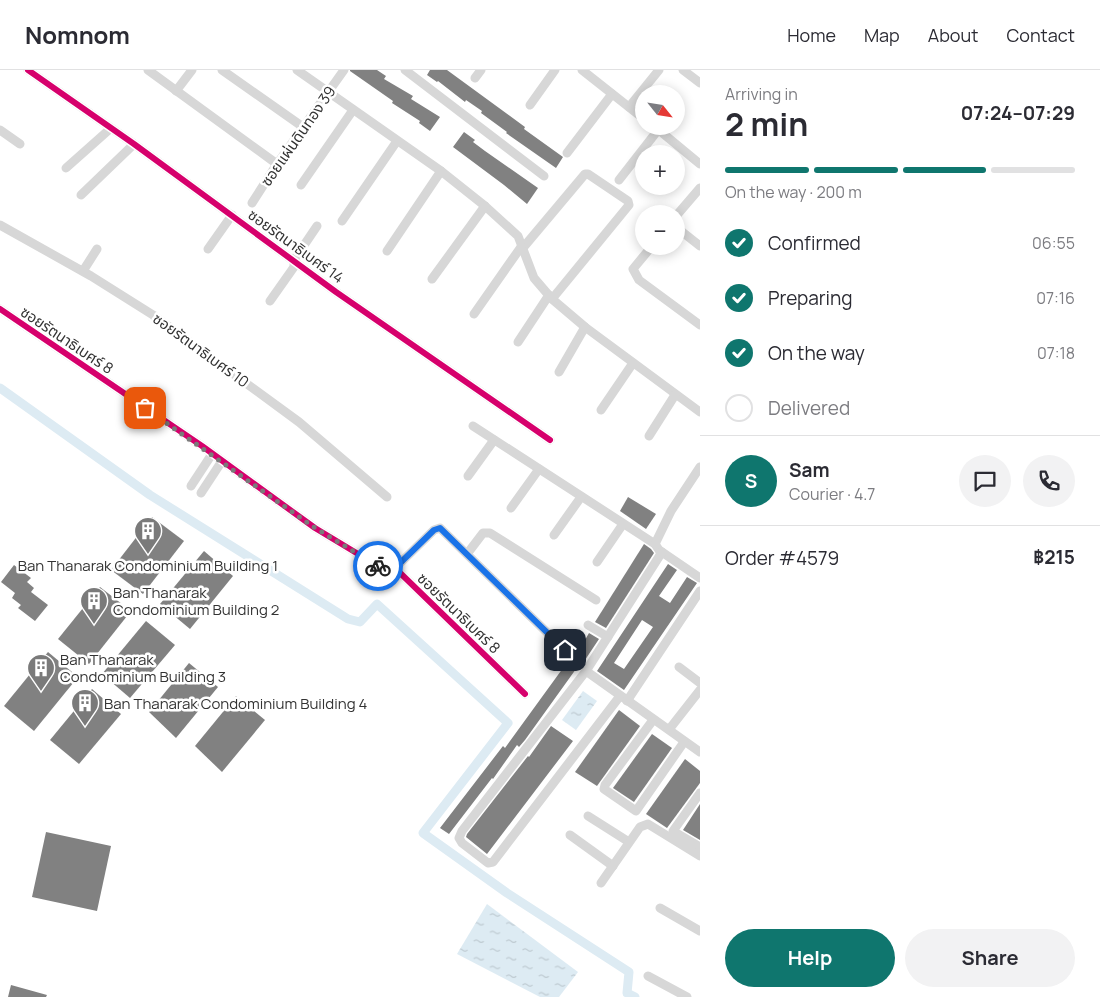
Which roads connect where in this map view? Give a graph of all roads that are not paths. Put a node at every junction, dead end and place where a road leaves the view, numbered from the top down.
1 (28, 70) edge
2 (148, 70) edge
3 (192, 70) edge
4 (222, 70) edge
5 (297, 70) edge
6 (344, 70) edge
7 (404, 70) edge
8 (481, 70) edge
9 (555, 70) edge
10 (582, 70) edge
11 (659, 70) edge
12 (683, 70) edge
13 (475, 78) dead end
14 (700, 83) edge
15 (176, 91) junction
16 (328, 92) junction
17 (612, 94) junction
18 (530, 105) dead end
19 (629, 107) junction
20 (352, 110) junction
21 (635, 111) edge
22 (303, 127) junction
23 (111, 128) junction
24 (0, 130) edge
25 (651, 135) edge
26 (665, 135) edge
27 (397, 141) junction
28 (20, 144) dead end
29 (134, 144) junction
30 (567, 152) dead end
31 (276, 164) junction
32 (700, 164) edge
33 (66, 168) dead end
34 (441, 171) junction
35 (544, 176) dead end
36 (619, 180) dead end
37 (302, 185) dead end
38 (700, 188) edge
39 (81, 195) dead end
40 (252, 203) dead end
41 (485, 206) junction
42 (685, 206) edge
43 (232, 215) junction
44 (342, 221) dead end
45 (0, 225) edge
46 (317, 226) dead end
47 (685, 234) edge
48 (700, 246) edge
49 (522, 248) junction
50 (97, 249) dead end
51 (208, 249) dead end
52 (387, 250) dead end
53 (645, 255) edge
54 (294, 260) junction
55 (83, 271) junction
56 (432, 279) dead end
57 (551, 297) junction
58 (270, 300) dead end
59 (0, 309) edge
60 (474, 314) dead end
61 (700, 325) edge
62 (586, 327) junction
63 (518, 342) dead end
64 (633, 364) junction
65 (559, 372) dead end
66 (675, 395) junction
67 (601, 410) dead end
68 (700, 412) edge
69 (472, 426) dead end
70 (649, 436) dead end
71 (494, 440) junction
72 (550, 440) dead end
73 (212, 454) junction
74 (222, 461) junction
75 (700, 467) edge
76 (539, 469) junction
77 (468, 476) dead end
78 (191, 486) dead end
79 (201, 492) dead end
80 (387, 497) dead end
81 (581, 497) junction
82 (511, 508) dead end
83 (623, 524) junction
84 (554, 535) dead end
85 (655, 544) junction
86 (662, 552) junction
87 (467, 554) junction
88 (598, 562) dead end
89 (395, 568) junction
90 (699, 575) edge
91 (700, 590) edge
92 (596, 600) dead end
93 (588, 625) dead end
94 (608, 636) junction
95 (565, 650) dead end
96 (679, 667) dead end
97 (586, 671) junction
98 (700, 683) edge
99 (700, 690) edge
100 (525, 694) dead end
101 (623, 698) junction
102 (653, 720) junction
103 (671, 727) dead end
104 (684, 742) junction
105 (700, 752) edge
106 (700, 793) edge
107 (588, 816) dead end
108 (570, 835) dead end
109 (629, 842) junction
110 (696, 845) edge
111 (700, 856) edge
112 (613, 866) junction
113 (600, 883) dead end
114 (660, 908) dead end
115 (700, 931) edge
116 (648, 976) dead end
117 (687, 997) edge

1 - 23 street, ซอยรัตนาธิเบศร์ 14
2 - 15 street
3 - 15 street
4 - 22 street
5 - 16 street
6 - 16 street, ซอยแผ่นดินทอง 39
7 - 35 street
8 - 13 street
9 - 18 street
10 - 17 street
11 - 19 street
12 - 14 street
15 - 31 street
16 - 20 street
16 - 22 street, ซอยแผ่นดินทอง 39
17 - 19 street
17 - 30 street
19 - 21 street
20 - 27 street
20 - 37 street
22 - 31 street, ซอยแผ่นดินทอง 39
23 - 29 street, ซอยรัตนาธิเบศร์ 14
23 - 33 street
24 - 28 street
25 - 36 street
26 - 32 street
27 - 34 street
27 - 44 street
29 - 39 street
29 - 43 street, ซอยรัตนาธิเบศร์ 14
31 - 40 street, ซอยแผ่นดินทอง 39
34 - 41 street
34 - 52 street
38 - 42 street
41 - 49 street
41 - 56 street
43 - 51 street
43 - 54 street, ซอยรัตนาธิเบศร์ 14
45 - 55 street, ซอยรัตนาธิเบศร์ 10
46 - 54 street
47 - 48 street
49 - 57 street
49 - 57 street
49 - 60 street
50 - 55 street
53 - 61 street
54 - 58 street
54 - 72 street, ซอยรัตนาธิเบศร์ 14
55 - 80 street, ซอยรัตนาธิเบศร์ 10
57 - 62 street
57 - 63 street
59 - 73 street, ซอยรัตนาธิเบศร์ 8
62 - 64 street
62 - 65 street
64 - 66 street
64 - 67 street
66 - 68 street
66 - 70 street
69 - 71 street
71 - 76 street
71 - 77 street
73 - 74 street, ซอยรัตนาธิเบศร์ 8
73 - 78 street
74 - 79 street
74 - 89 street, ซอยรัตนาธิเบศร์ 8
75 - 85 street
76 - 81 street
76 - 82 street
81 - 83 street
81 - 84 street
83 - 85 street
83 - 88 street
85 - 86 street
86 - 90 street
86 - 94 street
87 - 89 street
87 - 92 street
87 - 95 street
89 - 100 street, ซอยรัตนาธิเบศร์ 8
91 - 101 street
93 - 94 street
94 - 97 street
96 - 98 street
97 - 101 street
97 - 101 street
99 - 103 street
101 - 102 street
102 - 104 street
102 - 104 street
104 - 105 street
106 - 110 street
107 - 109 street
108 - 112 street
109 - 111 street
109 - 112 street
112 - 113 street
114 - 115 street
116 - 117 street

